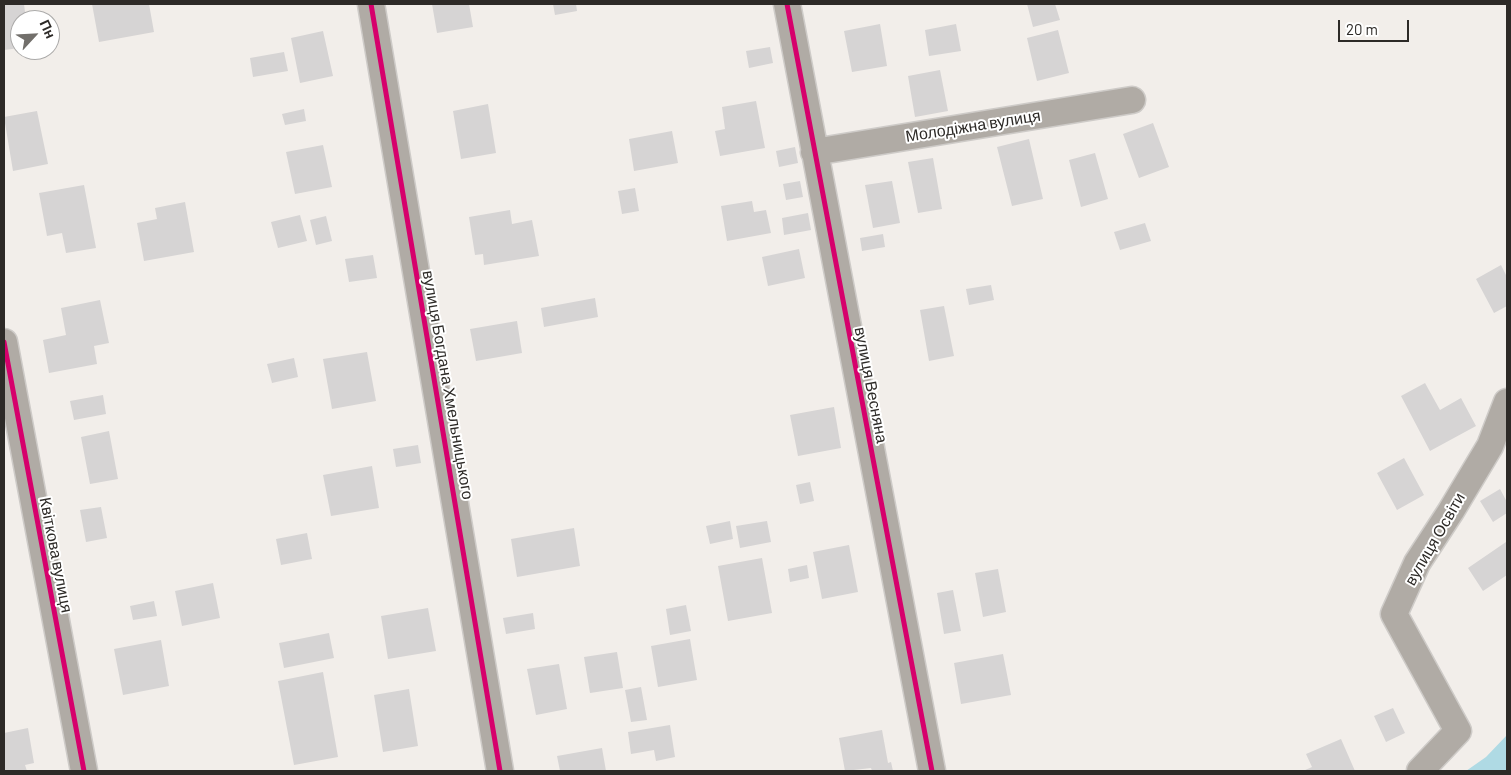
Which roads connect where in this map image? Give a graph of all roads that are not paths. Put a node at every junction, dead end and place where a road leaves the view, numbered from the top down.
1 (371, 4) edge
2 (787, 4) edge
3 (1132, 100) dead end
4 (814, 152) junction
5 (4, 342) edge
6 (1507, 402) edge
7 (84, 771) edge
8 (500, 771) edge
9 (932, 771) edge
10 (1420, 771) edge

1 - 8 street, вулиця Богдана Хмельницького
2 - 4 street, вулиця Весняна
3 - 4 street, Молодіжна вулиця
4 - 9 street, вулиця Весняна
5 - 7 street, Квіткова вулиця
6 - 10 street, вулиця Освіти

